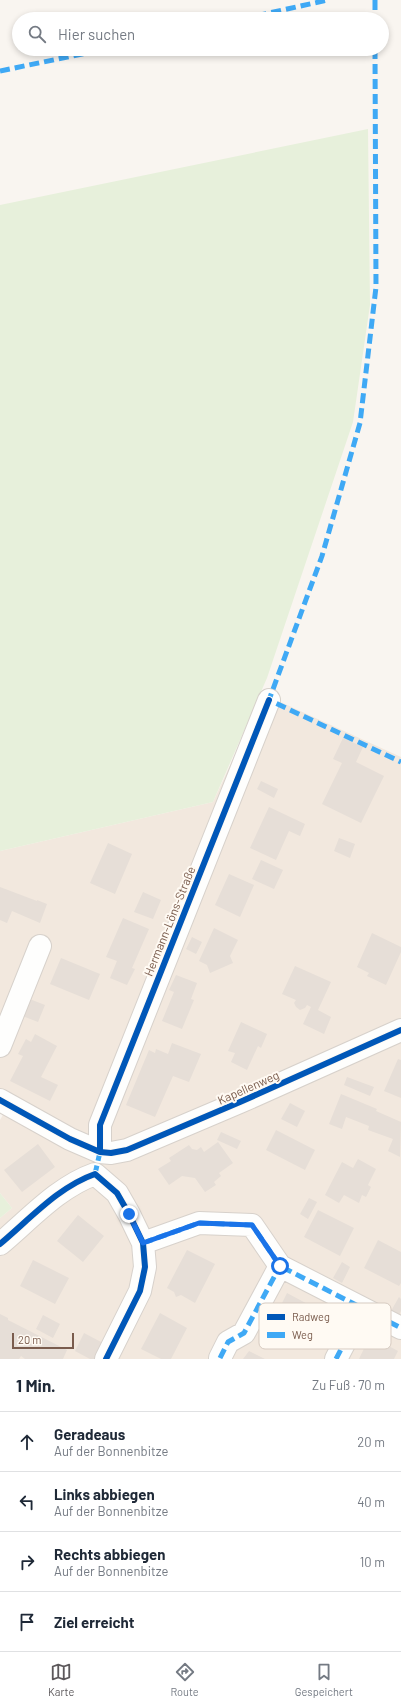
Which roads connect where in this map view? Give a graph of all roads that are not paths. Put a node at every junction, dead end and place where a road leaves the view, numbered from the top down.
1 (269, 700) dead end
2 (40, 946) dead end
3 (401, 1030) edge
4 (0, 1046) edge
5 (0, 1100) edge
6 (100, 1152) junction
7 (143, 1243) junction
8 (0, 1244) edge
9 (280, 1266) junction
10 (260, 1303) edge
11 (351, 1303) edge
12 (259, 1305) edge
13 (391, 1323) edge
14 (401, 1328) edge
15 (341, 1349) edge
16 (220, 1358) dead end
17 (106, 1359) edge
18 (336, 1359) edge

1 - 6 street, Hermann-Löns-Straße
2 - 4 street
3 - 6 street, Kapellenweg
5 - 6 street
7 - 8 street
7 - 9 street
7 - 17 street
9 - 10 street
9 - 11 street
12 - 16 street
13 - 14 street
15 - 18 street

